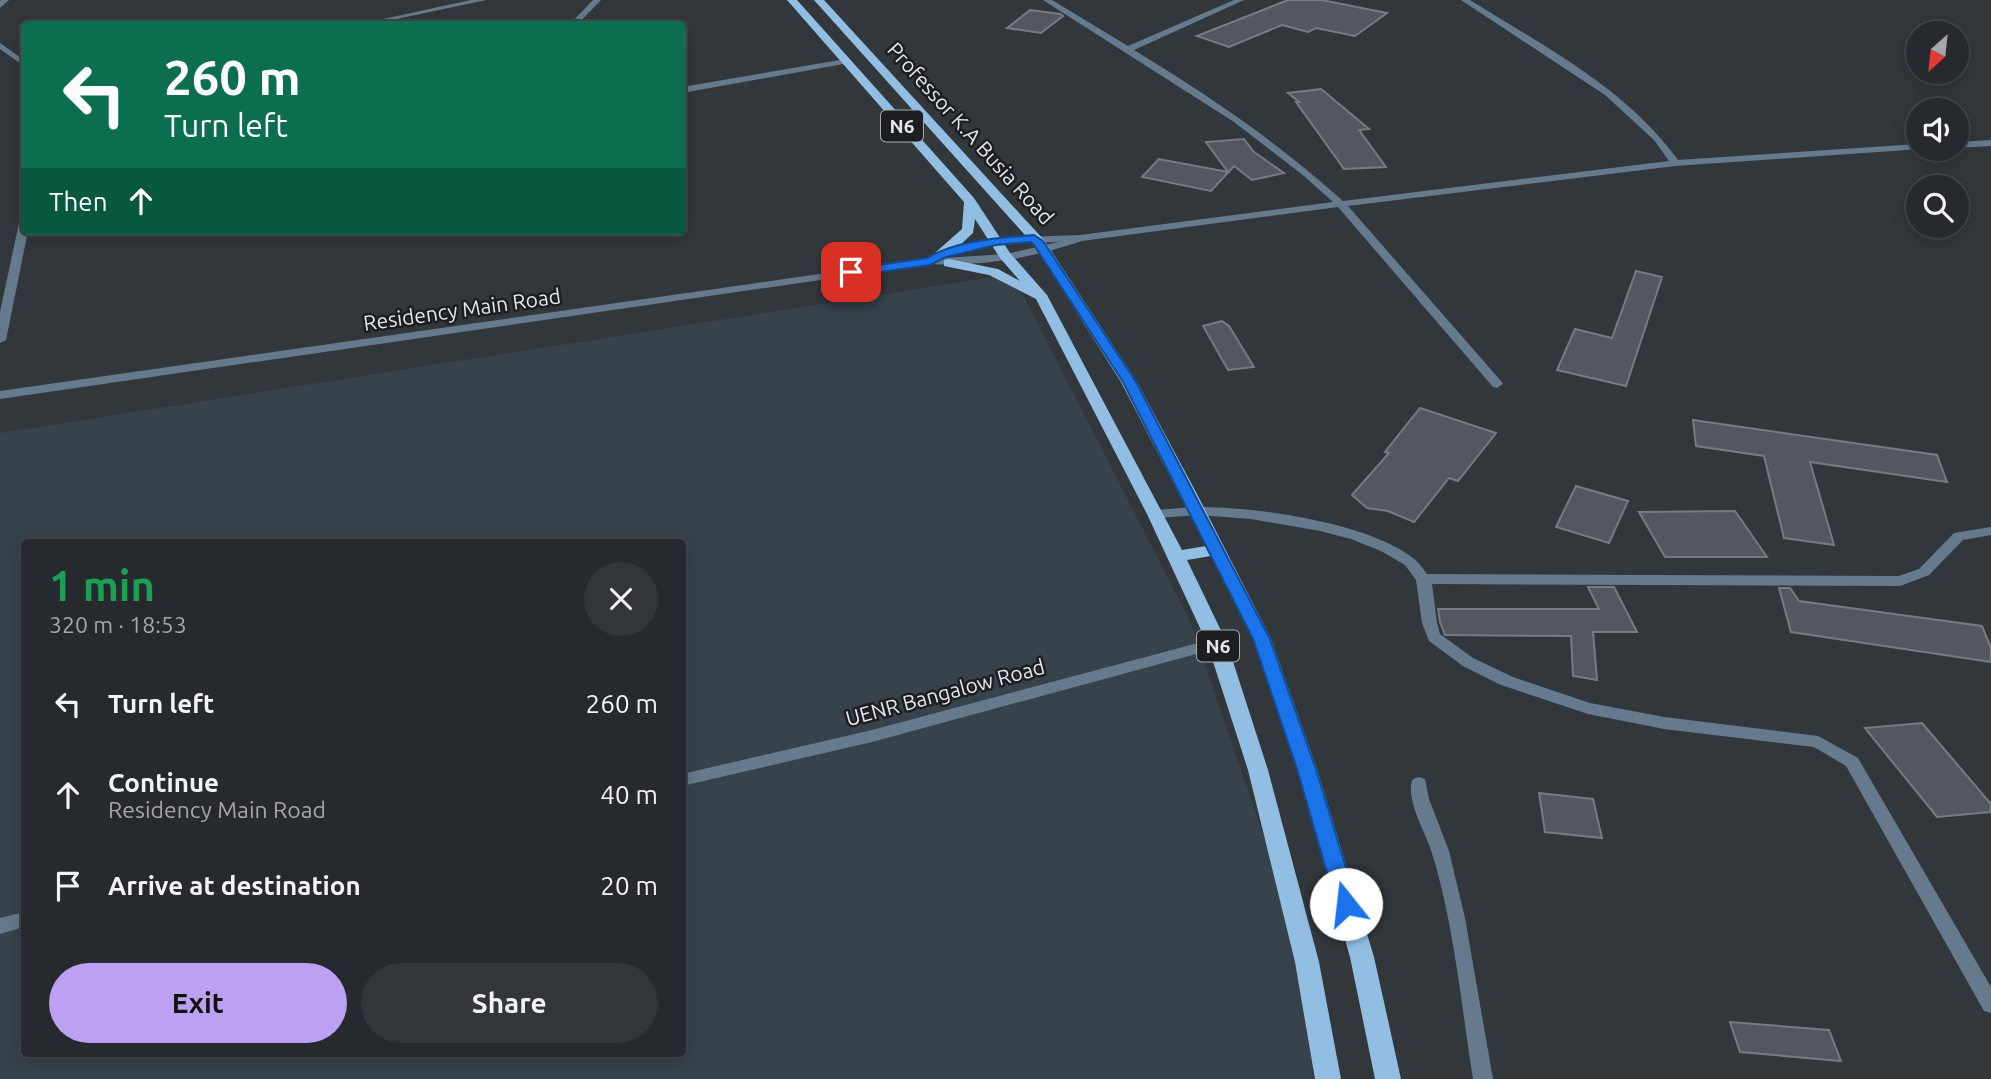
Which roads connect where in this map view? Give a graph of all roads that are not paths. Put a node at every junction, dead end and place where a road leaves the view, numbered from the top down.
1 (482, 0) edge
2 (597, 0) edge
3 (792, 0) edge
4 (819, 0) edge
5 (1047, 0) edge
6 (1240, 0) edge
7 (1465, 0) edge
8 (378, 21) edge
9 (578, 21) edge
10 (0, 45) edge
11 (1127, 50) junction
12 (846, 61) junction
13 (21, 62) edge
14 (686, 89) edge
15 (1991, 143) edge
16 (1969, 144) edge
17 (1980, 144) junction
18 (1906, 148) edge
19 (1991, 150) edge
20 (1675, 163) junction
21 (970, 201) junction
22 (1341, 204) junction
23 (22, 235) edge
24 (1080, 238) junction
25 (1039, 245) junction
26 (1001, 248) junction
27 (940, 260) junction
28 (1042, 298) junction
29 (0, 340) edge
30 (1497, 384) dead end
31 (0, 395) edge
32 (1197, 511) junction
33 (1156, 514) junction
34 (1991, 531) edge
35 (1217, 550) junction
36 (1175, 556) junction
37 (1423, 579) junction
38 (1217, 643) junction
39 (686, 779) edge
40 (1419, 783) dead end
41 (21, 921) edge
42 (0, 926) edge
43 (1991, 1005) edge
44 (1328, 1079) edge
45 (1388, 1079) edge
46 (1483, 1079) edge

1 - 8 street
2 - 9 street
3 - 12 main road, N6
4 - 25 main road, Professor K.A Busia Road / N6
5 - 11 street
6 - 11 street
7 - 20 street
10 - 13 street
11 - 22 street
12 - 14 street
12 - 21 main road, N6
15 - 17 street
16 - 17 street
17 - 19 street
18 - 20 street
20 - 22 street
21 - 26 main road, N6
21 - 27 main road
22 - 24 street
22 - 30 street
23 - 29 street
24 - 25 street
24 - 25 street
25 - 26 street
25 - 26 street
25 - 32 main road, Professor K.A Busia Road / N6
26 - 27 street
26 - 27 street
26 - 28 main road, N6
27 - 28 main road
27 - 31 street, Residency Main Road
28 - 33 main road, N6
32 - 33 street
32 - 35 main road, Professor K.A Busia Road / N6
32 - 37 street
33 - 36 main road, N6
34 - 37 street
35 - 36 main road
35 - 45 main road, Professor K.A Busia Road / N6
36 - 38 main road, N6
37 - 43 street
38 - 39 street, UENR Bangalow Road
38 - 44 main road, N6
40 - 46 street
41 - 42 street

